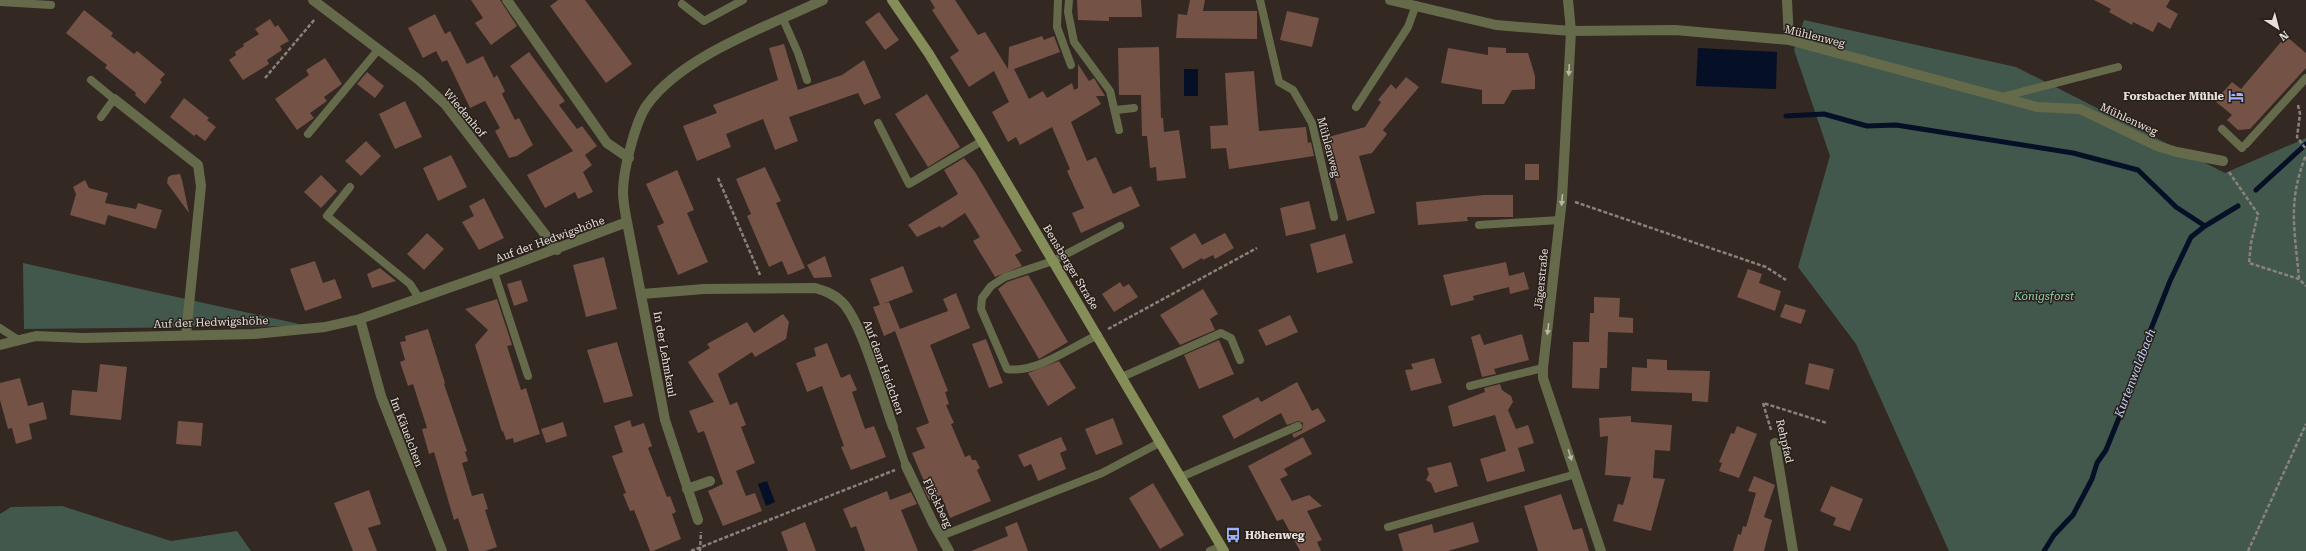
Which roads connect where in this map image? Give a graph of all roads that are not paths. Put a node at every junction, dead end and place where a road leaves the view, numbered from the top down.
1 (313, 0) edge
2 (507, 0) edge
3 (743, 0) edge
4 (823, 0) edge
5 (892, 0) edge
6 (1058, 0) edge
7 (1068, 0) edge
8 (1260, 0) edge
9 (1390, 0) edge
10 (1568, 0) edge
11 (1787, 0) edge
12 (0, 2) edge
13 (682, 4) dead end
14 (51, 5) dead end
15 (1416, 5) junction
16 (783, 19) junction
17 (1570, 31) junction
18 (1789, 40) junction
19 (378, 50) junction
20 (1071, 65) dead end
21 (2118, 67) dead end
22 (2306, 78) edge
23 (91, 80) dead end
24 (807, 80) dead end
25 (2000, 98) junction
26 (114, 99) junction
27 (1356, 107) dead end
28 (1134, 108) dead end
29 (1116, 110) junction
30 (101, 117) dead end
31 (878, 123) dead end
32 (2222, 129) dead end
33 (1119, 130) dead end
34 (308, 134) dead end
35 (982, 141) junction
36 (629, 158) junction
37 (2222, 161) dead end
38 (350, 187) dead end
39 (1334, 218) dead end
40 (1559, 220) junction
41 (627, 222) junction
42 (1120, 226) dead end
43 (1480, 226) dead end
44 (556, 250) junction
45 (1053, 261) junction
46 (494, 272) junction
47 (642, 294) junction
48 (419, 298) junction
49 (360, 318) junction
50 (0, 328) edge
51 (186, 335) junction
52 (1098, 335) junction
53 (17, 339) junction
54 (0, 345) edge
55 (1240, 360) dead end
56 (1543, 368) junction
57 (528, 376) dead end
58 (1122, 377) junction
59 (1470, 386) dead end
60 (1298, 426) dead end
61 (893, 427) joint
62 (1161, 442) junction
63 (1775, 443) road end
64 (906, 466) joint
65 (1576, 474) junction
66 (1181, 477) junction
67 (710, 481) dead end
68 (687, 489) junction
69 (698, 520) dead end
70 (1388, 527) dead end
71 (941, 536) junction
72 (1223, 549) edge
73 (442, 551) edge
74 (950, 551) edge
75 (1210, 551) edge
76 (1601, 551) edge
77 (1793, 551) edge

1 - 19 street, Wiedenhof
2 - 36 street
3 - 13 lane
4 - 16 street
5 - 35 main road, Bensberger Straße
6 - 20 lane
7 - 29 lane
8 - 39 lane, Mühlenweg
9 - 15 street, Mühlenweg
10 - 17 street, Jägerstraße
11 - 18 street
12 - 14 lane
15 - 17 street, Mühlenweg
15 - 27 lane
16 - 24 lane
16 - 36 street
17 - 18 street, Mühlenweg
17 -> 40 street, Jägerstraße
18 - 25 street, Mühlenweg
19 - 34 lane
19 - 44 street, Wiedenhof
21 - 25 lane
22 - 32 lane
23 - 26 lane
25 - 37 street, Mühlenweg
26 - 30 lane
26 - 51 street
28 - 29 lane
29 - 33 lane
31 - 35 lane
35 - 45 main road, Bensberger Straße
36 - 41 street
38 - 48 lane
40 - 43 lane
40 -> 56 street, Jägerstraße
41 - 44 street, Auf der Hedwigshöhe
41 - 47 street, In der Lehmkaul
42 - 45 lane
44 - 46 street, Auf der Hedwigshöhe
45 - 52 main road, Bensberger Straße
45 - 52 lane
46 - 48 street, Auf der Hedwigshöhe
46 - 57 lane
47 - 61 street, Auf dem Heidchen
47 - 68 street, In der Lehmkaul
48 - 49 street, Auf der Hedwigshöhe
49 - 51 street, Auf der Hedwigshöhe
49 - 73 street, Im Käuelchen
50 - 53 lane
51 - 53 street, Auf der Hedwigshöhe
52 - 58 main road, Bensberger Straße
53 - 54 street, Auf der Hedwigshöhe
55 - 58 lane
56 - 59 lane
56 -> 65 street, Jägerstraße
58 - 62 main road, Bensberger Straße
60 - 66 lane
61 - 64 lane
62 - 66 main road, Bensberger Straße
62 - 71 lane
63 - 77 street, Rehpfad
64 - 71 street, Flöckberg
65 - 70 lane
65 - 76 street, Jägerstraße
66 - 72 main road, Bensberger Straße
67 - 68 street
68 - 69 street, In der Lehmkaul
71 - 74 street, Flöckberg
72 - 75 lane

